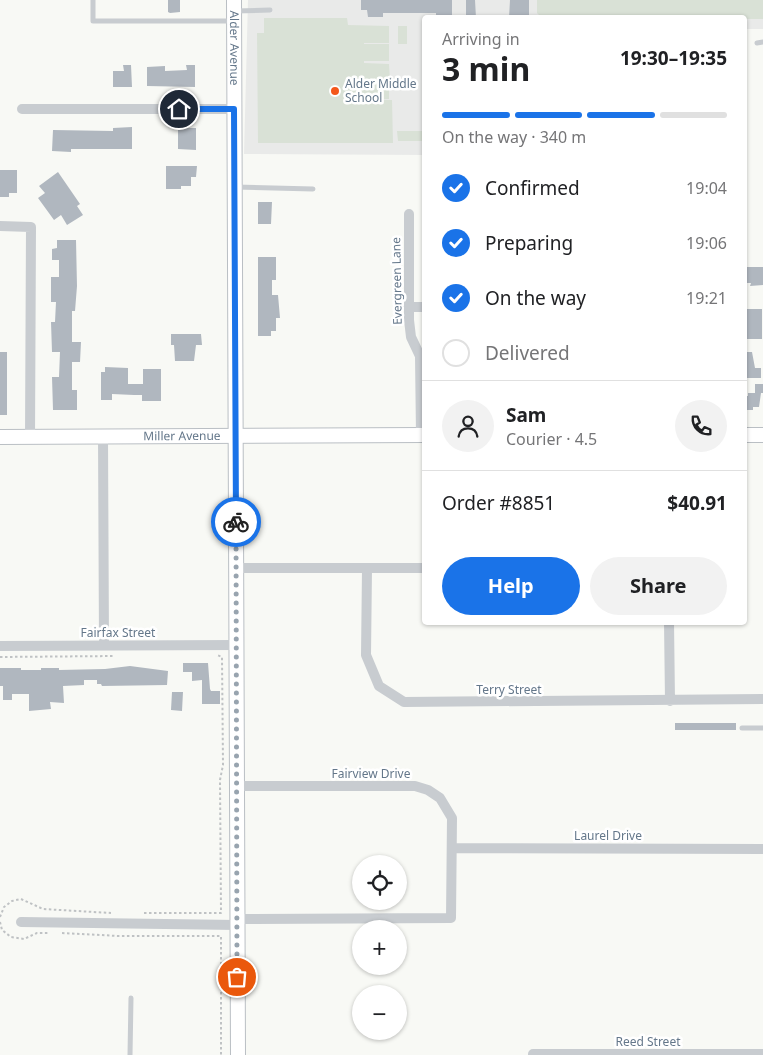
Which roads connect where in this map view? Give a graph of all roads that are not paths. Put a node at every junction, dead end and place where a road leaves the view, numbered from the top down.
1 (93, 0) edge
2 (270, 10) dead end
3 (234, 11) edge
4 (763, 42) edge
5 (757, 43) dead end
6 (22, 109) dead end
7 (234, 109) junction
8 (235, 187) junction
9 (313, 189) dead end
10 (409, 214) dead end
11 (0, 226) edge
12 (408, 307) junction
13 (422, 307) edge
14 (422, 409) edge
15 (422, 435) edge
16 (747, 435) edge
17 (763, 435) edge
18 (236, 436) junction
19 (0, 437) edge
20 (30, 437) junction
21 (103, 437) junction
22 (236, 568) junction
23 (422, 568) edge
24 (367, 569) junction
25 (669, 625) edge
26 (104, 645) junction
27 (236, 645) junction
28 (0, 646) edge
29 (763, 699) edge
30 (670, 701) junction
31 (742, 728) dead end
32 (763, 728) edge
33 (237, 786) junction
34 (452, 848) junction
35 (763, 849) edge
36 (21, 922) dead end
37 (237, 922) junction
38 (131, 998) dead end
39 (533, 1054) edge
40 (763, 1054) edge
41 (130, 1055) edge
42 (238, 1055) edge

1 - 3 lane
2 - 3 lane
3 - 7 main road, Alder Avenue
4 - 5 lane
6 - 7 street
7 - 8 main road, Alder Avenue
8 - 9 lane
8 - 18 main road, Alder Avenue
10 - 12 street, Evergreen Lane
11 - 20 street
12 - 13 street
12 - 14 street, Evergreen Lane
15 - 18 main road, Miller Avenue
16 - 17 main road
18 - 21 main road, Miller Avenue
18 - 22 main road, Alder Avenue
19 - 20 main road, Miller Avenue
20 - 21 main road, Miller Avenue
21 - 26 street
22 - 24 street
22 - 27 main road, Alder Avenue
23 - 24 street
24 - 30 street, Terry Street
25 - 30 street
26 - 27 street, Fairfax Street
26 - 28 street, Fairfax Street
27 - 33 main road, Alder Avenue
29 - 30 street, Terry Street
31 - 32 lane
33 - 34 street, Fairview Drive
33 - 37 main road, Alder Avenue
34 - 35 street, Laurel Drive
34 - 37 street, Fairview Drive
36 - 37 street
37 - 42 main road, Alder Avenue
38 - 41 lane
39 - 40 street, Reed Street

